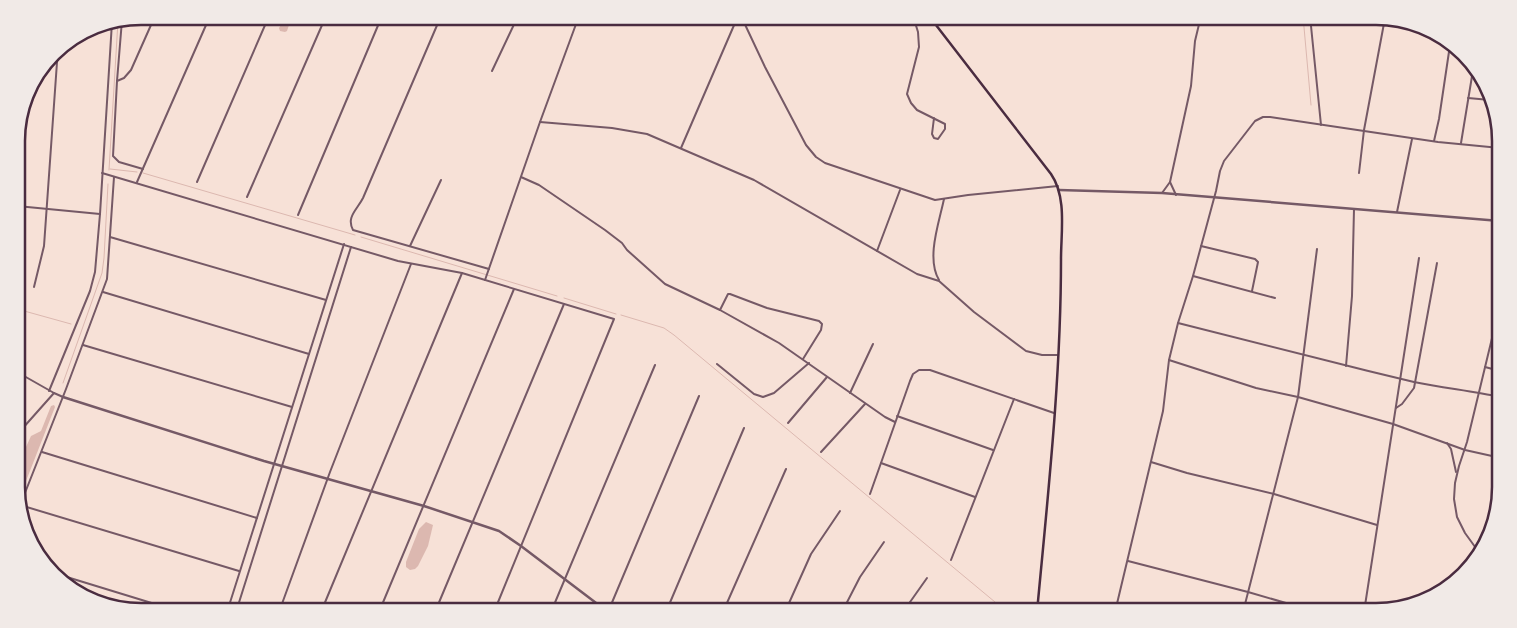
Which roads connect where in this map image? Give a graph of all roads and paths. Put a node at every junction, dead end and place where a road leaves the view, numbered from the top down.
1 (151, 25) edge
2 (206, 25) edge
3 (265, 25) edge
4 (322, 25) edge
5 (378, 25) edge
6 (437, 25) edge
7 (514, 25) edge
8 (576, 25) edge
9 (736, 25) edge
10 (744, 25) edge
11 (916, 25) edge
12 (935, 25) edge
13 (1199, 25) edge
14 (1311, 25) edge
15 (1383, 25) edge
16 (122, 27) edge
17 (112, 29) edge
18 (1449, 51) edge
19 (57, 61) edge
20 (492, 71) dead end
21 (1472, 76) edge
22 (118, 81) junction
23 (1468, 98) junction
24 (1484, 99) edge
25 (934, 118) junction
26 (540, 122) junction
27 (1321, 125) junction
28 (1364, 130) junction
29 (1412, 138) junction
30 (1434, 141) junction
31 (1461, 144) junction
32 (1492, 147) edge
33 (681, 148) junction
34 (143, 169) junction
35 (102, 173) junction
36 (1359, 173) dead end
37 (114, 176) junction
38 (521, 177) junction
39 (440, 180) dead end
40 (137, 182) junction
41 (197, 182) dead end
42 (1170, 182) junction
43 (1058, 188) junction
44 (900, 190) junction
45 (1162, 193) junction
46 (1176, 194) junction
47 (247, 197) dead end
48 (1214, 198) junction
49 (944, 200) junction
50 (25, 207) edge
51 (1354, 208) junction
52 (47, 210) junction
53 (1397, 212) junction
54 (100, 214) junction
55 (298, 215) dead end
56 (1492, 220) edge
57 (110, 237) junction
58 (344, 244) junction
59 (410, 246) junction
60 (1201, 246) junction
61 (351, 247) junction
62 (1317, 250) dead end
63 (877, 251) junction
64 (1419, 258) dead end
65 (1437, 263) dead end
66 (411, 264) junction
67 (488, 270) junction
68 (462, 273) junction
69 (1193, 276) junction
70 (486, 279) junction
71 (939, 281) junction
72 (34, 287) dead end
73 (514, 289) junction
74 (1252, 291) junction
75 (103, 292) junction
76 (1276, 298) dead end
77 (326, 300) junction
78 (564, 304) junction
79 (720, 310) junction
80 (1178, 323) junction
81 (1492, 338) edge
82 (873, 344) dead end
83 (83, 345) junction
84 (309, 354) junction
85 (1059, 355) junction
86 (1304, 356) junction
87 (803, 359) junction
88 (1169, 360) junction
89 (809, 363) junction
90 (717, 364) dead end
91 (655, 365) dead end
92 (1346, 366) junction
93 (1485, 367) junction
94 (1492, 368) edge
95 (828, 376) junction
96 (25, 377) edge
97 (1400, 378) junction
98 (1416, 382) junction
99 (49, 391) junction
100 (54, 392) junction
101 (850, 393) junction
102 (1479, 393) junction
103 (1492, 395) edge
104 (63, 396) junction
105 (699, 396) dead end
106 (1298, 397) junction
107 (1014, 399) junction
108 (865, 404) junction
109 (292, 407) junction
110 (1396, 408) junction
111 (1055, 414) junction
112 (897, 416) junction
113 (894, 422) junction
114 (788, 423) dead end
115 (1393, 424) junction
116 (25, 426) edge
117 (744, 428) dead end
118 (1442, 440) junction
119 (993, 450) junction
120 (1465, 450) junction
121 (40, 452) junction
122 (822, 452) dead end
123 (1492, 456) edge
124 (1151, 462) junction
125 (881, 463) junction
126 (274, 464) junction
127 (282, 466) junction
128 (786, 470) dead end
129 (1457, 474) junction
130 (328, 479) junction
131 (371, 491) junction
132 (25, 492) edge
133 (870, 494) dead end
134 (1274, 494) junction
135 (975, 497) junction
136 (424, 506) junction
137 (27, 508) edge
138 (840, 511) dead end
139 (257, 518) junction
140 (474, 521) junction
141 (1378, 525) junction
142 (884, 542) dead end
143 (521, 546) junction
144 (1475, 547) edge
145 (950, 560) dead end
146 (1128, 561) junction
147 (239, 571) junction
148 (68, 577) edge
149 (927, 578) dead end
150 (564, 579) junction
151 (1248, 592) junction
152 (151, 603) edge
153 (230, 603) edge
154 (239, 603) edge
155 (282, 603) edge
156 (324, 603) edge
157 (383, 603) edge
158 (439, 603) edge
159 (498, 603) edge
160 (555, 603) edge
161 (596, 603) edge
162 (612, 603) edge
163 (670, 603) edge
164 (727, 603) edge
165 (789, 603) edge
166 (847, 603) edge
167 (909, 603) edge
168 (1038, 603) edge
169 (1117, 603) edge
170 (1245, 603) edge
171 (1285, 603) edge
172 (1365, 603) edge

1 - 22 street
2 - 34 street
3 - 41 street
4 - 47 street
5 - 55 street
6 - 59 street
7 - 20 street
8 - 26 street
9 - 33 street
10 - 44 street
11 - 25 street
12 - 43 main road
13 - 42 street
14 - 27 street
15 - 28 street
16 - 22 street
17 - 35 street
18 - 30 street
19 - 52 street
21 - 23 street
22 - 34 street
23 - 24 street
23 - 31 street
25 - 25 street
26 - 33 street
26 - 38 street
27 - 28 street
27 - 48 street
28 - 29 street
28 - 36 street
29 - 30 street
29 - 53 street
30 - 31 street
31 - 32 street
33 - 63 street
34 - 40 street
35 - 37 street
35 - 54 street
37 - 40 street
37 - 57 street
38 - 67 street
38 - 79 street
39 - 59 street
40 - 58 street
42 - 45 street
42 - 46 street
43 - 45 street
43 - 49 street
43 - 85 main road
44 - 49 street
44 - 63 street
45 - 46 street
46 - 48 street
48 - 51 street
48 - 60 street
49 - 71 street
50 - 52 street
51 - 53 street
51 - 92 street
52 - 54 street
52 - 72 street
53 - 56 street
54 - 99 street
57 - 75 street
57 - 77 street
58 - 61 street
58 - 77 street
59 - 67 street
60 - 69 street
60 - 74 street
61 - 66 street
61 - 127 street
62 - 86 street
63 - 71 street
64 - 97 street
65 - 98 street
66 - 68 street
66 - 130 street
67 - 70 street
68 - 70 street
68 - 131 street
69 - 74 street
69 - 80 street
70 - 73 street
71 - 85 street
73 - 78 street
73 - 136 street
74 - 76 street
75 - 83 street
75 - 84 street
77 - 84 street
78 - 140 street
78 - 143 street
79 - 87 street
79 - 87 street
80 - 86 street
80 - 88 street
81 - 93 street
82 - 101 street
83 - 104 street
83 - 109 street
84 - 109 street
85 - 111 main road
86 - 92 street
86 - 106 street
87 - 89 street
88 - 106 street
88 - 124 street
89 - 90 street
89 - 95 street
91 - 150 street
92 - 97 street
93 - 94 street
93 - 102 street
95 - 101 street
95 - 114 street
96 - 99 street
97 - 98 street
97 - 110 street
98 - 102 street
98 - 110 street
99 - 100 street
100 - 104 street
100 - 116 street
101 - 108 street
102 - 103 street
102 - 120 street
104 - 121 street
104 - 126 street
105 - 162 street
106 - 115 street
106 - 134 street
107 - 111 street
107 - 112 street
107 - 119 street
108 - 113 street
108 - 122 street
109 - 126 street
110 - 115 street
111 - 168 main road
112 - 113 street
112 - 119 street
113 - 125 street
115 - 118 street
115 - 141 street
117 - 163 street
118 - 120 street
118 - 129 street
119 - 135 street
120 - 123 street
120 - 129 street
121 - 132 street
121 - 139 street
124 - 134 street
124 - 146 street
125 - 133 street
125 - 135 street
126 - 127 street
126 - 139 street
127 - 130 street
127 - 154 street
128 - 164 street
129 - 144 street
130 - 131 street
130 - 155 street
131 - 136 street
131 - 156 street
134 - 141 street
134 - 151 street
135 - 145 street
136 - 140 street
136 - 157 street
137 - 147 street
138 - 165 street
139 - 147 street
140 - 143 street
140 - 158 street
141 - 172 street
142 - 166 street
143 - 150 street
143 - 159 street
146 - 151 street
146 - 169 street
147 - 153 street
148 - 152 street
149 - 167 street
150 - 160 street
150 - 161 street
151 - 170 street
151 - 171 street

